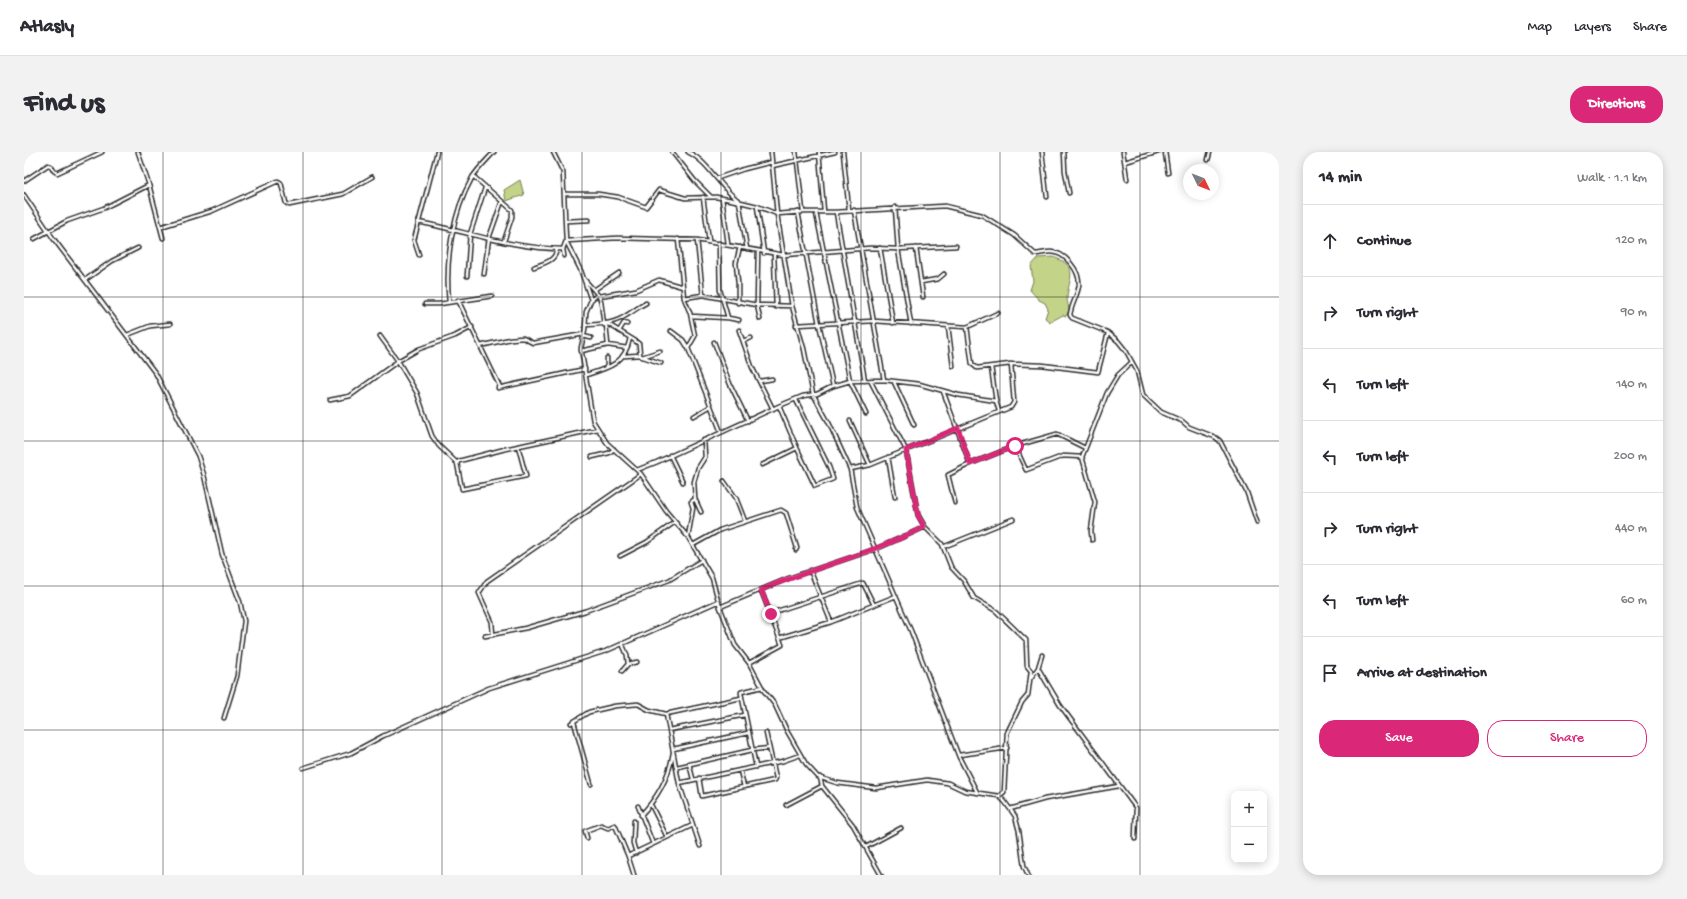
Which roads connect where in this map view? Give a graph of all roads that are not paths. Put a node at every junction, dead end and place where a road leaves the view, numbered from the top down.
1 (102, 152) edge
2 (138, 152) edge
3 (436, 152) edge
4 (494, 152) edge
5 (553, 152) edge
6 (672, 152) edge
7 (688, 152) edge
8 (695, 152) edge
9 (771, 152) edge
10 (796, 152) edge
11 (835, 152) edge
12 (843, 152) edge
13 (1042, 152) edge
14 (1064, 152) edge
15 (1123, 152) edge
16 (1158, 152) edge
17 (1165, 152) edge
18 (1210, 152) edge
19 (819, 154) edge
20 (694, 156) junction
21 (1208, 160) dead end
22 (772, 162) junction
23 (797, 162) junction
24 (1125, 162) junction
25 (772, 166) junction
26 (1168, 173) dead end
27 (473, 176) junction
28 (372, 177) dead end
29 (718, 178) junction
30 (1127, 179) dead end
31 (24, 181) edge
32 (149, 185) junction
33 (485, 188) junction
34 (1069, 193) dead end
35 (564, 194) junction
36 (24, 195) edge
37 (703, 197) junction
38 (711, 197) junction
39 (1047, 197) dead end
40 (722, 198) junction
41 (502, 201) junction
42 (739, 201) junction
43 (757, 206) junction
44 (895, 207) junction
45 (850, 210) junction
46 (854, 210) junction
47 (798, 212) junction
48 (803, 212) junction
49 (816, 212) junction
50 (824, 212) junction
51 (836, 212) junction
52 (778, 214) junction
53 (589, 220) dead end
54 (566, 221) junction
55 (418, 222) junction
56 (160, 227) junction
57 (454, 230) junction
58 (48, 231) junction
59 (470, 234) junction
60 (162, 238) dead end
61 (489, 238) junction
62 (34, 239) dead end
63 (678, 240) junction
64 (697, 240) junction
65 (504, 241) junction
66 (566, 241) junction
67 (709, 241) junction
68 (719, 243) junction
69 (728, 244) junction
70 (956, 246) dead end
71 (740, 247) junction
72 (138, 248) dead end
73 (880, 248) junction
74 (916, 248) junction
75 (558, 249) junction
76 (563, 249) junction
77 (747, 249) junction
78 (862, 249) junction
79 (898, 249) junction
80 (758, 251) junction
81 (844, 251) junction
82 (823, 252) junction
83 (764, 253) junction
84 (806, 254) junction
85 (419, 255) dead end
86 (774, 255) junction
87 (784, 255) junction
88 (564, 256) dead end
89 (534, 267) dead end
90 (619, 273) dead end
91 (484, 274) dead end
92 (944, 274) dead end
93 (467, 276) dead end
94 (583, 278) junction
95 (85, 280) junction
96 (921, 282) junction
97 (683, 287) junction
98 (594, 290) junction
99 (598, 295) junction
100 (703, 295) junction
101 (492, 296) dead end
102 (923, 297) dead end
103 (684, 298) junction
104 (458, 300) junction
105 (590, 300) junction
106 (723, 300) junction
107 (449, 302) junction
108 (738, 303) junction
109 (425, 304) dead end
110 (646, 304) dead end
111 (757, 305) junction
112 (792, 306) junction
113 (776, 307) junction
114 (998, 313) dead end
115 (691, 316) junction
116 (728, 318) junction
117 (760, 319) dead end
118 (739, 320) dead end
119 (874, 321) junction
120 (856, 322) junction
121 (838, 323) junction
122 (170, 324) dead end
123 (606, 324) junction
124 (627, 324) dead end
125 (819, 324) junction
126 (893, 324) junction
127 (912, 324) junction
128 (585, 325) junction
129 (796, 325) junction
130 (948, 326) junction
131 (472, 327) junction
132 (967, 328) junction
133 (739, 330) dead end
134 (619, 331) junction
135 (671, 331) dead end
136 (1108, 333) junction
137 (127, 334) junction
138 (584, 335) junction
139 (380, 336) dead end
140 (591, 338) dead end
141 (630, 338) junction
142 (751, 338) dead end
143 (743, 341) junction
144 (714, 342) dead end
145 (608, 345) junction
146 (480, 346) junction
147 (627, 348) junction
148 (688, 348) junction
149 (581, 351) junction
150 (660, 351) dead end
151 (623, 356) junction
152 (641, 356) junction
153 (607, 358) dead end
154 (398, 361) junction
155 (661, 362) dead end
156 (1132, 362) junction
157 (1011, 364) junction
158 (953, 366) dead end
159 (607, 367) junction
160 (991, 367) junction
161 (585, 369) junction
162 (586, 375) junction
163 (772, 378) dead end
164 (850, 380) junction
165 (884, 380) junction
166 (760, 381) junction
167 (865, 381) junction
168 (894, 381) junction
169 (871, 382) junction
170 (833, 386) junction
171 (943, 391) junction
172 (813, 394) junction
173 (330, 400) dead end
174 (796, 400) junction
175 (996, 401) junction
176 (711, 406) junction
177 (779, 406) junction
178 (774, 409) junction
179 (999, 411) junction
180 (866, 414) dead end
181 (694, 416) dead end
182 (748, 421) junction
183 (850, 421) dead end
184 (914, 426) dead end
185 (958, 428) junction
186 (598, 429) junction
187 (721, 432) junction
188 (704, 440) junction
189 (518, 446) junction
190 (1015, 446) junction
191 (797, 448) junction
192 (1085, 448) junction
193 (614, 450) junction
194 (906, 450) junction
195 (670, 455) junction
196 (592, 457) dead end
197 (1082, 457) junction
198 (888, 458) junction
199 (457, 463) junction
200 (970, 464) junction
201 (762, 465) dead end
202 (870, 465) junction
203 (850, 469) junction
204 (637, 470) junction
205 (641, 474) junction
206 (724, 481) dead end
207 (683, 482) dead end
208 (895, 497) dead end
209 (695, 499) junction
210 (955, 503) dead end
211 (701, 512) dead end
212 (1013, 519) dead end
213 (744, 521) junction
214 (675, 522) junction
215 (1257, 522) dead end
216 (924, 527) junction
217 (688, 537) junction
218 (1092, 540) dead end
219 (693, 545) junction
220 (943, 547) junction
221 (876, 549) junction
222 (796, 550) dead end
223 (620, 556) dead end
224 (702, 560) junction
225 (810, 570) junction
226 (761, 590) junction
227 (896, 596) junction
228 (821, 597) junction
229 (719, 601) junction
230 (874, 606) junction
231 (720, 608) junction
232 (771, 614) junction
233 (832, 622) junction
234 (493, 635) junction
235 (485, 636) dead end
236 (779, 638) junction
237 (622, 643) junction
238 (1042, 655) dead end
239 (637, 662) dead end
240 (749, 663) junction
241 (628, 664) junction
242 (1038, 668) junction
243 (622, 671) dead end
244 (1030, 680) junction
245 (762, 687) junction
246 (741, 698) junction
247 (666, 714) junction
248 (745, 715) junction
249 (224, 718) dead end
250 (669, 730) junction
251 (748, 733) junction
252 (766, 733) dead end
253 (769, 748) junction
254 (1006, 748) junction
255 (673, 750) junction
256 (752, 750) junction
257 (800, 755) junction
258 (959, 755) junction
259 (689, 763) junction
260 (771, 763) junction
261 (677, 767) junction
262 (756, 767) junction
263 (303, 768) dead end
264 (740, 770) junction
265 (820, 777) junction
266 (699, 778) junction
267 (693, 779) junction
268 (679, 783) junction
269 (591, 784) dead end
270 (822, 786) junction
271 (1120, 786) junction
272 (744, 787) junction
273 (977, 792) junction
274 (999, 796) junction
275 (651, 805) junction
276 (786, 805) dead end
277 (638, 806) dead end
278 (1010, 809) junction
279 (641, 816) junction
280 (634, 821) dead end
281 (693, 824) junction
282 (901, 828) dead end
283 (667, 837) junction
284 (587, 838) dead end
285 (1135, 839) dead end
286 (653, 844) junction
287 (700, 846) dead end
288 (866, 847) junction
289 (636, 852) junction
290 (628, 856) junction
291 (634, 875) edge
292 (881, 875) edge
293 (1028, 875) edge

1 - 31 street
2 - 32 street
3 - 55 street
4 - 27 street
5 - 35 street
6 - 38 street
7 - 20 street
8 - 20 street
9 - 22 street
10 - 23 street
11 - 19 street
12 - 45 street
13 - 39 street
14 - 34 street
15 - 24 street
16 - 24 street
17 - 26 street
18 - 21 street
19 - 23 street
19 - 50 street
20 - 29 street
22 - 25 street
22 - 29 street
23 - 25 street
23 - 48 street
24 - 30 street
25 - 52 street
27 - 33 street
27 - 57 street
28 - 56 street
29 - 42 street
32 - 56 street
32 - 58 street
33 - 41 street
33 - 59 street
35 - 37 street
35 - 54 street
36 - 58 street
37 - 38 street
37 - 67 street
38 - 40 street
40 - 42 street
40 - 69 street
41 - 61 street
41 - 65 street
42 - 43 street
42 - 77 street
43 - 52 street
43 - 83 street
44 - 46 street
44 - 79 street
44 - 136 street
45 - 46 street
45 - 51 street
46 - 78 street
47 - 48 street
47 - 52 street
47 - 84 street
48 - 49 street
49 - 50 street
49 - 82 street
50 - 51 street
51 - 81 street
52 - 87 street
53 - 54 street
54 - 66 street
55 - 57 street
55 - 85 street
56 - 60 street
57 - 59 street
57 - 107 street
58 - 62 street
58 - 95 street
59 - 61 street
59 - 93 street
61 - 65 street
61 - 91 street
63 - 64 street
63 - 66 street
63 - 97 street
64 - 67 street
64 - 100 street
65 - 75 street
66 - 76 street
66 - 94 street
67 - 68 street
68 - 69 street
68 - 106 street
69 - 71 street
70 - 74 street
71 - 77 street
71 - 108 street
72 - 95 street
73 - 78 street
73 - 79 street
73 - 126 street
74 - 79 street
74 - 96 street
75 - 76 street
75 - 89 street
76 - 88 street
77 - 80 street
78 - 81 street
78 - 119 street
79 - 127 street
80 - 83 street
80 - 111 street
81 - 82 street
81 - 120 street
82 - 84 street
82 - 121 street
83 - 86 street
84 - 87 street
84 - 125 street
86 - 87 street
86 - 113 street
87 - 112 street
90 - 98 street
92 - 96 street
94 - 98 street
94 - 105 street
95 - 137 street
96 - 102 street
97 - 99 street
97 - 103 street
98 - 99 street
99 - 105 street
99 - 123 street
100 - 103 street
100 - 106 street
101 - 104 street
103 - 115 street
104 - 107 street
104 - 131 street
105 - 128 street
106 - 108 street
106 - 116 street
107 - 109 street
108 - 111 street
110 - 123 street
111 - 113 street
111 - 117 street
112 - 113 street
112 - 129 street
114 - 132 street
115 - 116 street
115 - 148 street
116 - 118 street
119 - 120 street
119 - 126 street
119 - 165 street
120 - 121 street
120 - 167 street
121 - 125 street
121 - 164 street
122 - 137 street
123 - 128 street
123 - 134 street
123 - 145 street
124 - 134 street
125 - 129 street
125 - 170 street
126 - 127 street
127 - 130 street
128 - 138 street
129 - 172 street
130 - 132 street
130 - 158 street
131 - 146 street
131 - 154 street
132 - 160 street
133 - 143 street
134 - 141 street
135 - 148 street
136 - 156 street
136 - 157 street
137 - 249 street
138 - 140 street
138 - 146 street
138 - 149 street
139 - 154 street
141 - 147 street
141 - 152 street
142 - 143 street
143 - 166 street
144 - 182 street
145 - 147 street
145 - 149 street
146 - 161 street
147 - 151 street
148 - 176 street
149 - 161 street
150 - 152 street
151 - 152 street
151 - 159 street
152 - 155 street
153 - 159 street
154 - 173 street
154 - 199 street
156 - 192 street
156 - 215 street
157 - 160 street
157 - 179 street
159 - 162 street
160 - 175 street
161 - 162 street
162 - 186 street
163 - 166 street
164 - 167 street
164 - 170 street
164 - 180 street
165 - 168 street
165 - 169 street
166 - 178 street
167 - 169 street
168 - 171 street
168 - 184 street
169 - 194 street
170 - 172 street
171 - 175 street
171 - 185 street
172 - 174 street
172 - 203 street
174 - 177 street
174 - 191 street
175 - 179 street
176 - 181 street
176 - 187 street
177 - 178 street
177 - 191 street
178 - 182 street
179 - 185 street
182 - 187 street
183 - 202 street
185 - 194 street
185 - 200 street
186 - 189 street
186 - 193 street
187 - 188 street
188 - 195 street
188 - 209 street
189 - 199 street
189 - 199 street
190 - 192 street
190 - 197 street
190 - 200 street
191 - 201 street
192 - 197 street
193 - 196 street
193 - 204 street
194 - 198 street
194 - 216 street
195 - 204 street
195 - 207 street
197 - 218 street
198 - 202 street
198 - 208 street
200 - 210 street
202 - 203 street
203 - 221 street
204 - 205 street
205 - 214 street
205 - 234 street
206 - 213 street
209 - 211 street
209 - 217 street
212 - 220 street
213 - 219 street
213 - 222 street
214 - 217 street
214 - 223 street
216 - 220 street
216 - 221 street
217 - 219 street
219 - 224 street
220 - 244 street
221 - 225 street
221 - 227 street
224 - 229 street
224 - 234 street
225 - 226 street
225 - 228 street
226 - 231 street
226 - 232 street
227 - 230 street
227 - 258 street
228 - 230 street
228 - 232 street
228 - 233 street
229 - 231 street
229 - 237 street
230 - 233 street
231 - 240 street
232 - 236 street
233 - 236 street
234 - 235 street
236 - 240 street
237 - 241 street
237 - 263 street
238 - 242 street
239 - 241 street
240 - 245 street
241 - 243 street
242 - 244 street
242 - 271 street
244 - 254 street
245 - 246 street
245 - 257 street
246 - 247 street
246 - 248 street
247 - 250 street
247 - 269 street
248 - 250 street
248 - 251 street
250 - 255 street
251 - 255 street
251 - 256 street
252 - 253 street
253 - 256 street
253 - 260 street
254 - 258 street
254 - 274 street
255 - 261 street
255 - 275 street
256 - 259 street
256 - 262 street
257 - 260 street
257 - 265 street
258 - 273 street
259 - 261 street
259 - 267 street
260 - 262 street
260 - 272 street
261 - 268 street
262 - 264 street
264 - 266 street
264 - 272 street
265 - 270 street
265 - 273 street
266 - 267 street
266 - 272 street
267 - 268 street
268 - 281 street
270 - 276 street
270 - 288 street
271 - 278 street
271 - 285 street
273 - 274 street
274 - 278 street
275 - 279 street
275 - 283 street
277 - 279 street
278 - 293 street
279 - 286 street
280 - 289 street
281 - 283 street
281 - 287 street
282 - 288 street
283 - 286 street
284 - 290 street
286 - 289 street
288 - 292 street
289 - 290 street
290 - 291 street

